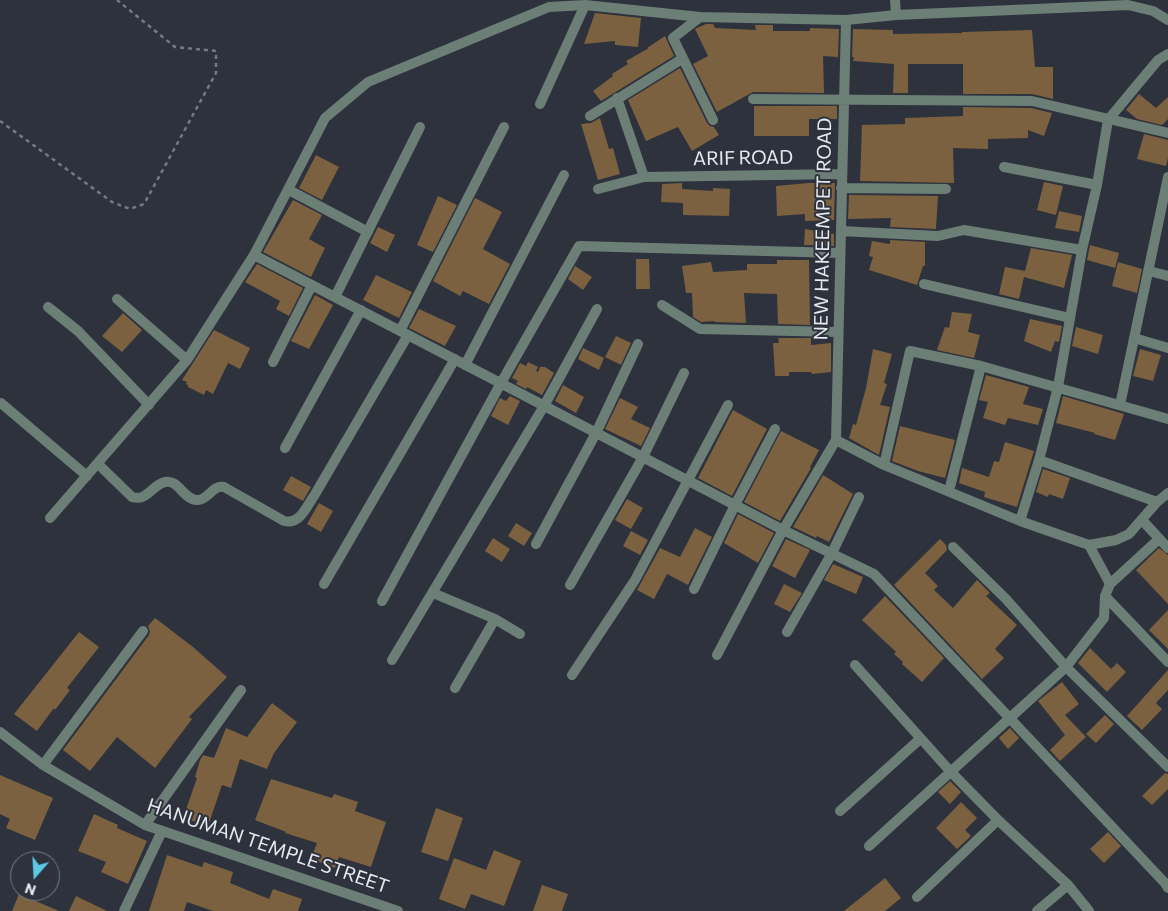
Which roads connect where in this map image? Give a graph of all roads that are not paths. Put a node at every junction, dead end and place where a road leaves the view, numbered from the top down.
1 (895, 0) edge
2 (585, 5) junction
3 (896, 15) junction
4 (700, 17) junction
5 (846, 20) junction
6 (1168, 20) edge
7 (1168, 54) edge
8 (682, 59) junction
9 (617, 98) junction
10 (753, 99) dead end
11 (844, 99) junction
12 (540, 104) dead end
13 (590, 116) dead end
14 (713, 120) dead end
15 (1108, 120) junction
16 (420, 127) dead end
17 (504, 127) dead end
18 (1168, 133) edge
19 (1004, 168) dead end
20 (564, 174) dead end
21 (842, 174) junction
22 (644, 177) junction
23 (1168, 177) edge
24 (1097, 185) junction
25 (841, 188) junction
26 (598, 189) dead end
27 (946, 189) dead end
28 (288, 190) junction
29 (1164, 215) edge
30 (840, 231) junction
31 (368, 232) junction
32 (1082, 250) junction
33 (840, 253) junction
34 (254, 255) junction
35 (1149, 271) junction
36 (1168, 276) edge
37 (924, 284) dead end
38 (312, 285) junction
39 (335, 297) junction
40 (117, 299) dead end
41 (662, 305) dead end
42 (48, 307) dead end
43 (597, 309) dead end
44 (361, 310) junction
45 (1070, 318) junction
46 (838, 332) junction
47 (404, 333) junction
48 (1134, 338) junction
49 (638, 344) dead end
50 (1168, 348) edge
51 (455, 359) junction
52 (186, 360) junction
53 (273, 362) dead end
54 (465, 365) junction
55 (981, 366) junction
56 (684, 373) dead end
57 (501, 383) junction
58 (1058, 387) junction
59 (1, 403) dead end
60 (148, 404) junction
61 (728, 405) dead end
62 (1120, 405) junction
63 (544, 406) junction
64 (1168, 419) edge
65 (775, 429) dead end
66 (596, 433) junction
67 (285, 448) dead end
68 (831, 448) junction
69 (643, 457) junction
70 (1040, 460) junction
71 (98, 464) junction
72 (884, 464) junction
73 (87, 476) junction
74 (688, 481) junction
75 (949, 492) junction
76 (1168, 493) edge
77 (859, 496) dead end
78 (1157, 502) junction
79 (735, 505) junction
80 (50, 518) dead end
81 (1020, 521) junction
82 (1144, 522) junction
83 (783, 530) junction
84 (1157, 537) junction
85 (536, 544) dead end
86 (1089, 545) junction
87 (953, 547) dead end
88 (1168, 548) edge
89 (832, 553) junction
90 (324, 584) dead end
91 (1110, 584) junction
92 (570, 585) dead end
93 (694, 589) dead end
94 (433, 593) junction
95 (1105, 596) junction
96 (382, 601) dead end
97 (495, 619) junction
98 (143, 631) dead end
99 (787, 632) dead end
100 (520, 634) dead end
101 (717, 655) dead end
102 (392, 660) dead end
103 (1168, 662) edge
104 (855, 665) dead end
105 (1066, 666) junction
106 (572, 675) dead end
107 (455, 688) dead end
108 (241, 690) dead end
109 (1010, 719) junction
110 (0, 732) edge
111 (920, 738) junction
112 (43, 764) junction
113 (1168, 767) edge
114 (950, 771) junction
115 (840, 811) dead end
116 (998, 820) junction
117 (145, 825) junction
118 (162, 831) junction
119 (869, 846) dead end
120 (1068, 885) junction
121 (1168, 888) edge
122 (917, 897) dead end
123 (124, 911) edge
124 (398, 911) edge
125 (1038, 911) edge
126 (1090, 911) edge

1 - 3 street
2 - 4 street
2 - 12 street
2 - 28 street
3 - 5 street
3 - 6 street
4 - 5 street
4 - 8 street
5 - 11 street, NEW HAKEEMPET ROAD
7 - 15 street
8 - 9 street
8 - 14 street
9 - 13 street
9 - 22 street
10 - 11 street
11 - 15 street
11 - 21 street, NEW HAKEEMPET ROAD
15 - 18 street
15 - 24 street
16 - 31 street
17 - 47 street
19 - 24 street
20 - 54 street
21 - 22 street, ARIF ROAD
21 - 25 street, NEW HAKEEMPET ROAD
22 - 26 street, ARIF ROAD
23 - 29 street
24 - 32 street
25 - 27 street
25 - 30 street, NEW HAKEEMPET ROAD
28 - 31 street
28 - 34 street
29 - 35 street
30 - 32 street
30 - 33 street, NEW HAKEEMPET ROAD
31 - 39 street
32 - 45 street
33 - 46 street, NEW HAKEEMPET ROAD
33 - 57 street
34 - 38 street
34 - 52 street
35 - 36 street
35 - 48 street
37 - 45 street
38 - 39 street
38 - 53 street
39 - 44 street
40 - 52 street
41 - 46 street
42 - 60 street
43 - 63 street
44 - 47 street
44 - 67 street
45 - 58 street
46 - 68 street, NEW HAKEEMPET ROAD
47 - 51 street
47 - 71 street
48 - 50 street
48 - 62 street
49 - 66 street
51 - 54 street
51 - 90 street
52 - 60 street
54 - 57 street
55 - 58 street
55 - 72 street
55 - 75 street
56 - 69 street
57 - 63 street
57 - 96 street
58 - 62 street
58 - 70 street
59 - 73 street
60 - 71 street
61 - 74 street
62 - 64 street
63 - 66 street
63 - 94 street
65 - 79 street
66 - 69 street
66 - 85 street
68 - 72 street
68 - 83 street
69 - 74 street
69 - 92 street
70 - 78 street
70 - 81 street
71 - 73 street
72 - 75 street
73 - 80 street
74 - 79 street
74 - 106 street
75 - 81 street
76 - 78 street
77 - 89 street
78 - 82 street
79 - 83 street
79 - 93 street
81 - 86 street
82 - 84 street
82 - 86 street
83 - 89 street
83 - 101 street
84 - 88 street
84 - 91 street
86 - 91 street
87 - 105 street
89 - 99 street
89 - 109 street
91 - 95 street
94 - 97 street
94 - 102 street
95 - 103 street
95 - 105 street
97 - 100 street
97 - 107 street
98 - 112 street
104 - 111 street
105 - 109 street
105 - 113 street
108 - 117 street
109 - 114 street
109 - 121 street
110 - 112 street, HANUMAN TEMPLE STREET
111 - 114 street
111 - 115 street
112 - 117 street, HANUMAN TEMPLE STREET
114 - 116 street
114 - 119 street
116 - 120 street
116 - 122 street
117 - 118 street, HANUMAN TEMPLE STREET
118 - 123 street
118 - 124 street, HANUMAN TEMPLE STREET
120 - 125 street
120 - 126 street

